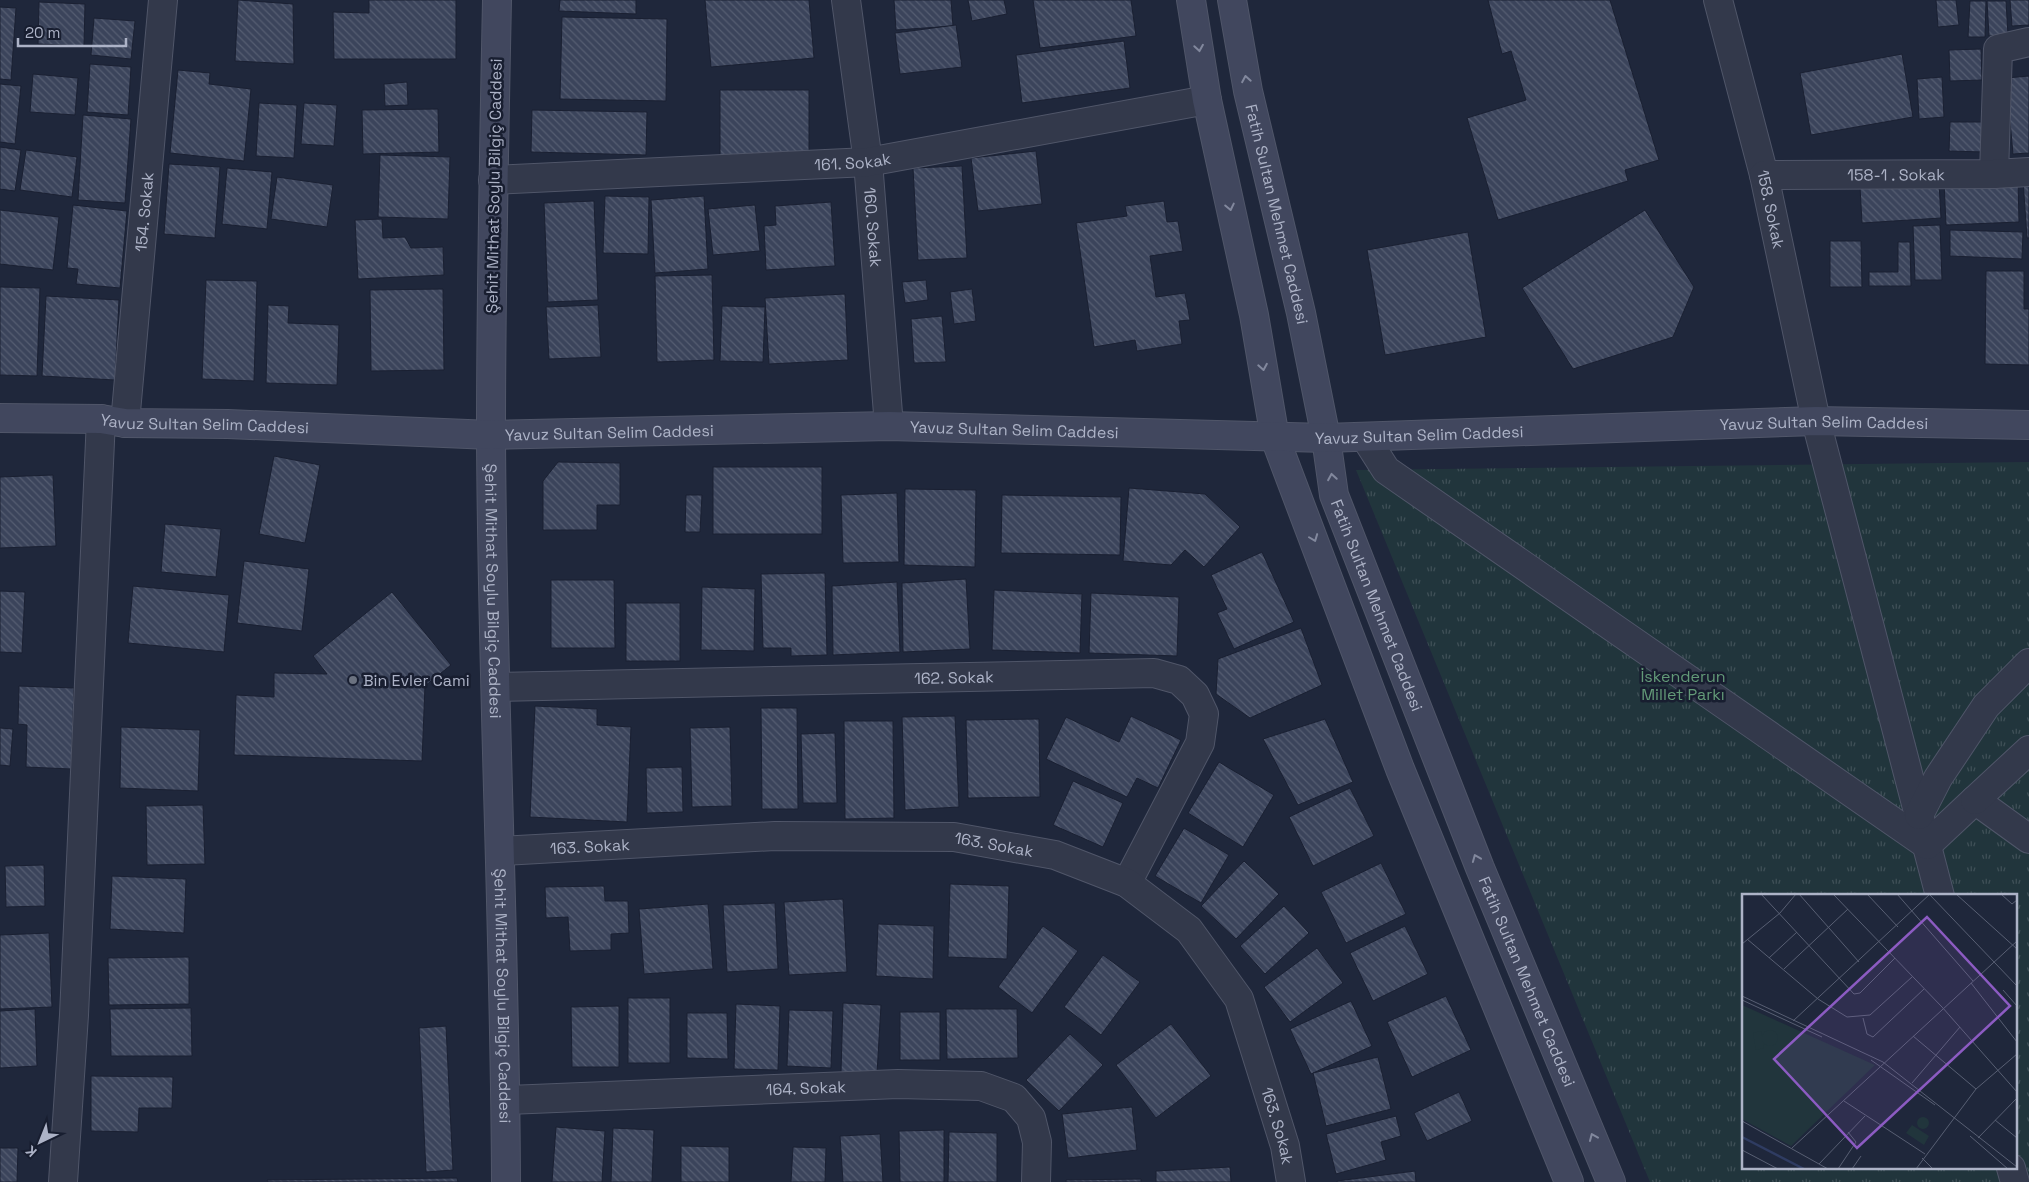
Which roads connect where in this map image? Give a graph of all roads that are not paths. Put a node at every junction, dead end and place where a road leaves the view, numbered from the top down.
1 (162, 0) edge
2 (498, 0) edge
3 (846, 0) edge
4 (1191, 0) edge
5 (1232, 0) edge
6 (1718, 0) edge
7 (2029, 42) edge
8 (1207, 100) junction
9 (868, 162) junction
10 (2029, 172) edge
11 (1994, 174) junction
12 (1764, 176) junction
13 (493, 180) junction
14 (0, 418) edge
15 (113, 421) junction
16 (1816, 421) junction
17 (2029, 425) edge
18 (888, 426) junction
19 (491, 435) junction
20 (1365, 437) junction
21 (1275, 438) junction
22 (1326, 438) junction
23 (2029, 663) edge
24 (496, 687) junction
25 (2029, 750) edge
26 (1975, 800) junction
27 (1919, 815) junction
28 (2029, 839) edge
29 (1927, 845) junction
30 (501, 851) junction
31 (1126, 884) junction
32 (1939, 894) edge
33 (506, 1100) junction
34 (63, 1182) edge
35 (506, 1182) edge
36 (1036, 1182) edge
37 (1291, 1182) edge
38 (1569, 1182) edge
39 (1612, 1182) edge

1 - 15 street, 154. Sokak
2 - 13 street, Şehit Mithat Soylu Bilgiç Caddesi
3 - 9 street, 160. Sokak
4 -> 8 street
22 -> 5 street, Fatih Sultan Mehmet Caddesi
6 - 12 street, 158. Sokak
7 - 11 street
8 - 9 street, 161. Sokak
8 -> 21 street
9 - 13 street, 161. Sokak
9 - 18 street, 160. Sokak
10 - 11 street, 158-1 . Sokak
11 - 12 street, 158-1 . Sokak
12 - 16 street, 158. Sokak
13 - 19 street, Şehit Mithat Soylu Bilgiç Caddesi
14 - 15 street, Yavuz Sultan Selim Caddesi
15 - 19 street, Yavuz Sultan Selim Caddesi
15 - 34 street, 154. Sokak
16 - 17 street, Yavuz Sultan Selim Caddesi
16 - 20 street, Yavuz Sultan Selim Caddesi
16 - 27 street, 158. Sokak
18 - 19 street, Yavuz Sultan Selim Caddesi
18 - 21 street, Yavuz Sultan Selim Caddesi
19 - 24 street, Şehit Mithat Soylu Bilgiç Caddesi
20 - 22 street, Yavuz Sultan Selim Caddesi
20 - 29 street
21 - 22 street, Yavuz Sultan Selim Caddesi
21 -> 38 street
39 -> 22 street, Fatih Sultan Mehmet Caddesi
23 - 27 street
24 - 30 street, Şehit Mithat Soylu Bilgiç Caddesi
24 - 31 street, 162. Sokak
25 - 26 street
26 - 28 street
26 - 29 street
27 - 29 street, 158. Sokak
29 - 32 street, 158. Sokak
30 - 31 street, 163. Sokak
30 - 33 street, Şehit Mithat Soylu Bilgiç Caddesi
31 - 37 street, 163. Sokak
33 - 35 street, Şehit Mithat Soylu Bilgiç Caddesi
33 - 36 street, 164. Sokak

